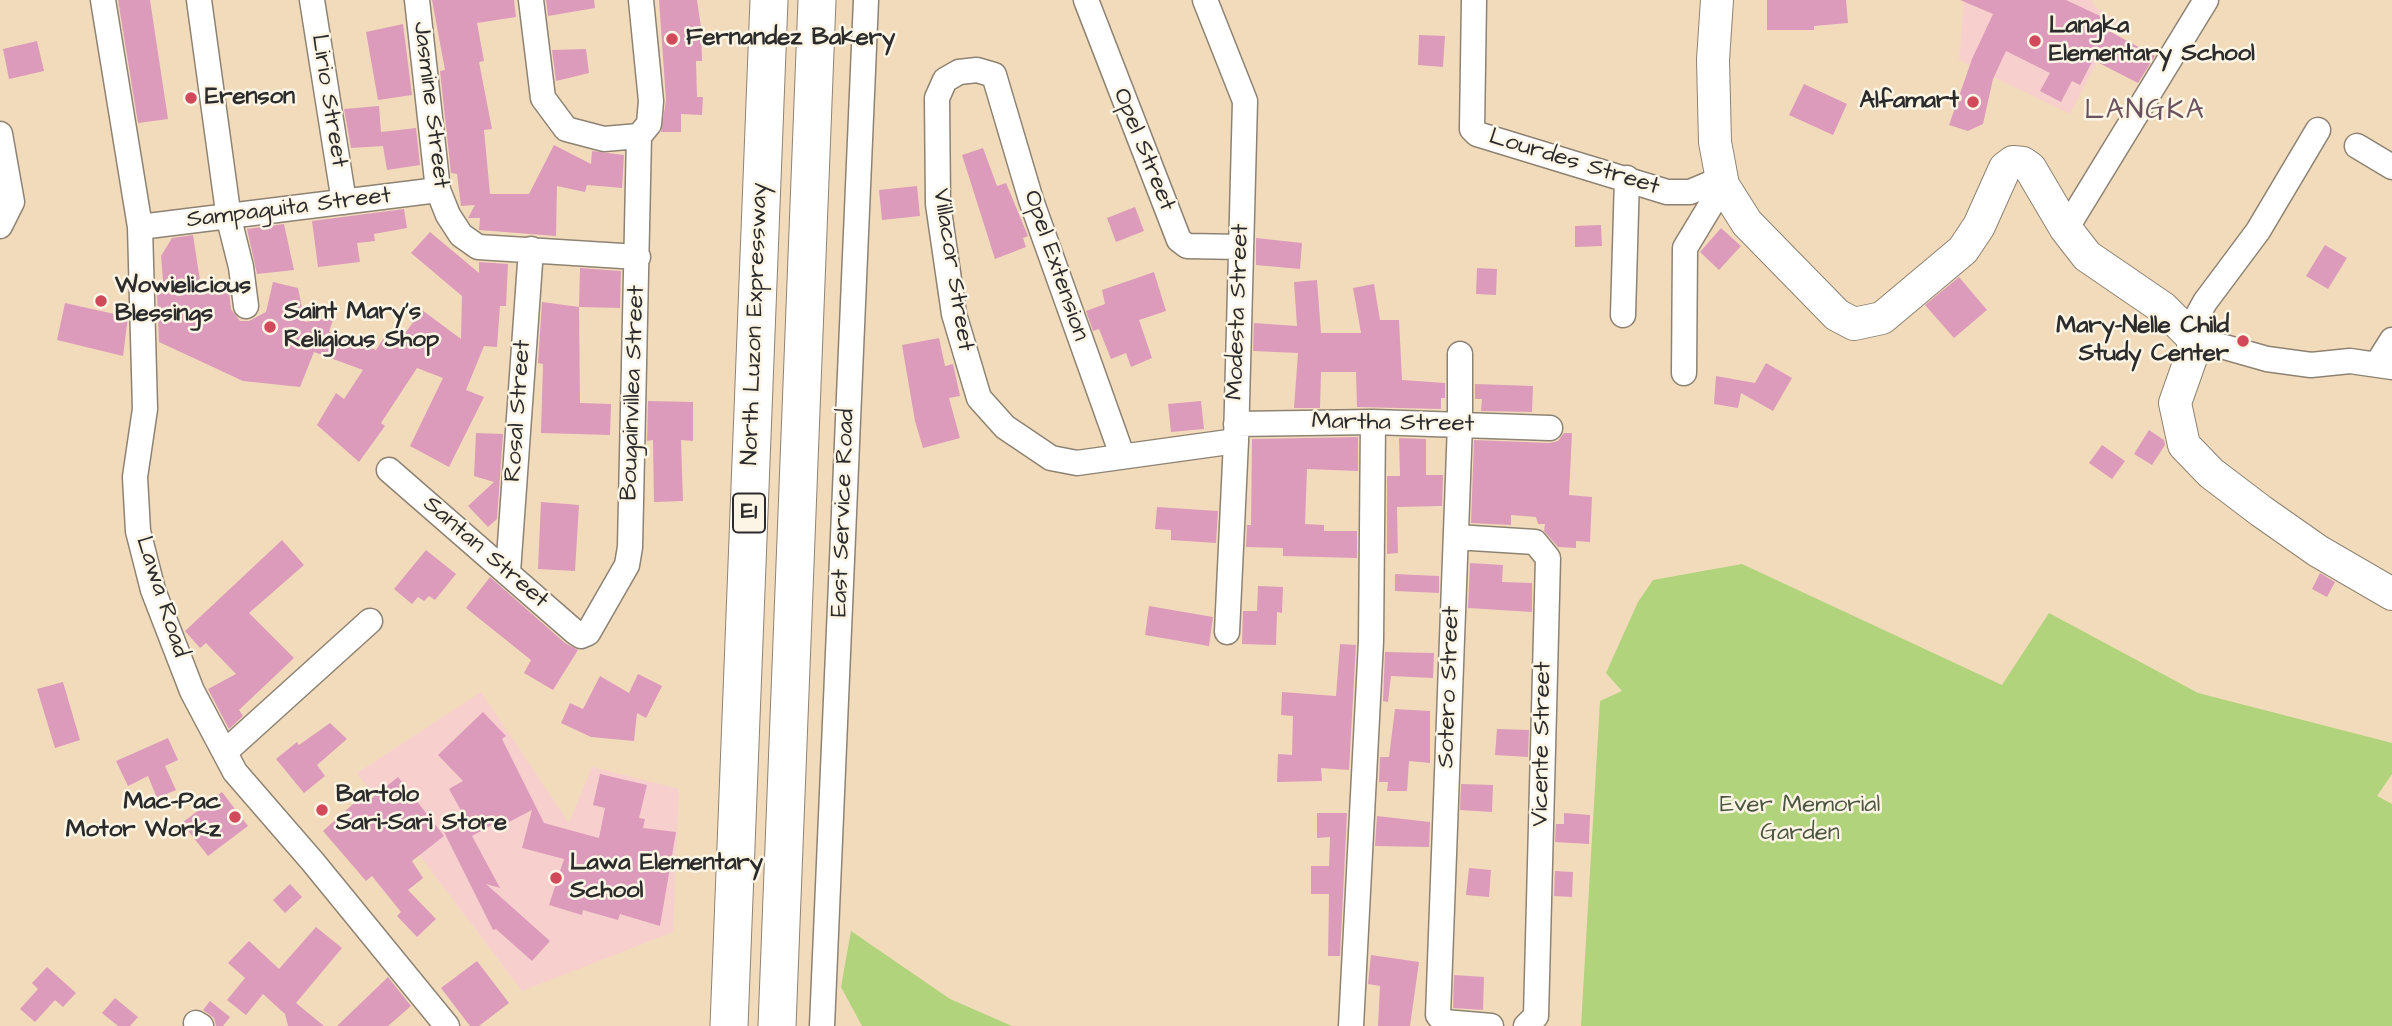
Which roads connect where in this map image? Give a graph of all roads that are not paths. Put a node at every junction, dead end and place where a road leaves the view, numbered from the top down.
1 (103, 0) edge
2 (199, 0) edge
3 (312, 0) edge
4 (417, 0) edge
5 (531, 0) edge
6 (641, 0) edge
7 (769, 0) edge
8 (817, 0) edge
9 (866, 0) edge
10 (1086, 0) edge
11 (1205, 0) edge
12 (1474, 0) edge
13 (1717, 0) edge
14 (2206, 0) edge
15 (994, 75) joint
16 (2318, 130) dead end
17 (0, 134) edge
18 (639, 136) junction
19 (2357, 146) dead end
20 (2392, 167) edge
21 (1627, 178) junction
22 (1722, 182) junction
23 (438, 190) junction
24 (345, 202) junction
25 (229, 219) junction
26 (0, 226) edge
27 (140, 227) junction
28 (2066, 229) junction
29 (1241, 247) junction
30 (531, 249) junction
31 (638, 257) junction
32 (246, 306) dead end
33 (1623, 315) dead end
34 (2191, 335) junction
35 (2392, 340) edge
36 (1460, 354) dead end
37 (2384, 366) edge
38 (1684, 373) dead end
39 (1373, 422) junction
40 (1460, 424) junction
41 (1550, 428) dead end
42 (1236, 432) junction
43 (1122, 454) junction
44 (389, 470) dead end
45 (1456, 537) junction
46 (508, 572) junction
47 (2392, 594) edge
48 (370, 621) dead end
49 (1227, 632) dead end
50 (581, 636) joint
51 (225, 752) junction
52 (438, 1024) edge
53 (729, 1026) edge
54 (777, 1026) edge
55 (822, 1026) edge
56 (1351, 1026) edge
57 (1491, 1026) edge
58 (1526, 1026) edge

1 - 27 street, Lawa Road
2 - 25 street
3 - 24 street, Lirio Street
4 - 23 street, Jasmine Street
5 - 18 street
6 - 18 street, Bougainvillea Street
7 - 53 highway, North Luzon Expressway / E1
8 - 54 highway, North Luzon Expressway / E1
9 - 55 street, East Service Road
10 - 29 street, Opel Street
11 - 29 street, Modesta Street
12 - 21 street, Lourdes Street
13 - 22 main road
14 - 28 street
15 - 43 street, Opel Extension
15 - 43 street, Villacor Street
16 - 34 street
17 - 26 street
18 - 31 street, Bougainvillea Street
19 - 20 street
21 - 22 street, Lourdes Street
21 - 33 street
22 - 28 main road
22 - 38 street
23 - 24 street, Sampaguita Street
23 - 30 street, Jasmine Street
24 - 25 street, Sampaguita Street
25 - 27 street, Sampaguita Street
25 - 32 street
27 - 51 street, Lawa Road
28 - 34 main road
29 - 42 street, Modesta Street
30 - 31 street, Jasmine Street
30 - 46 street, Rosal Street
31 - 50 street, Bougainvillea Street
34 - 37 street
34 - 47 main road
35 - 37 street
36 - 40 street, Sotero Street
39 - 40 street, Martha Street
39 - 42 street, Martha Street
39 - 56 street
40 - 41 street, Martha Street
40 - 45 street, Sotero Street
42 - 43 street, Villacor Street
42 - 49 street, Modesta Street
44 - 46 street, Santan Street
45 - 57 street, Sotero Street
45 - 58 street, Vicente Street
46 - 50 street, Santan Street
48 - 51 street
51 - 52 street, Lawa Road

